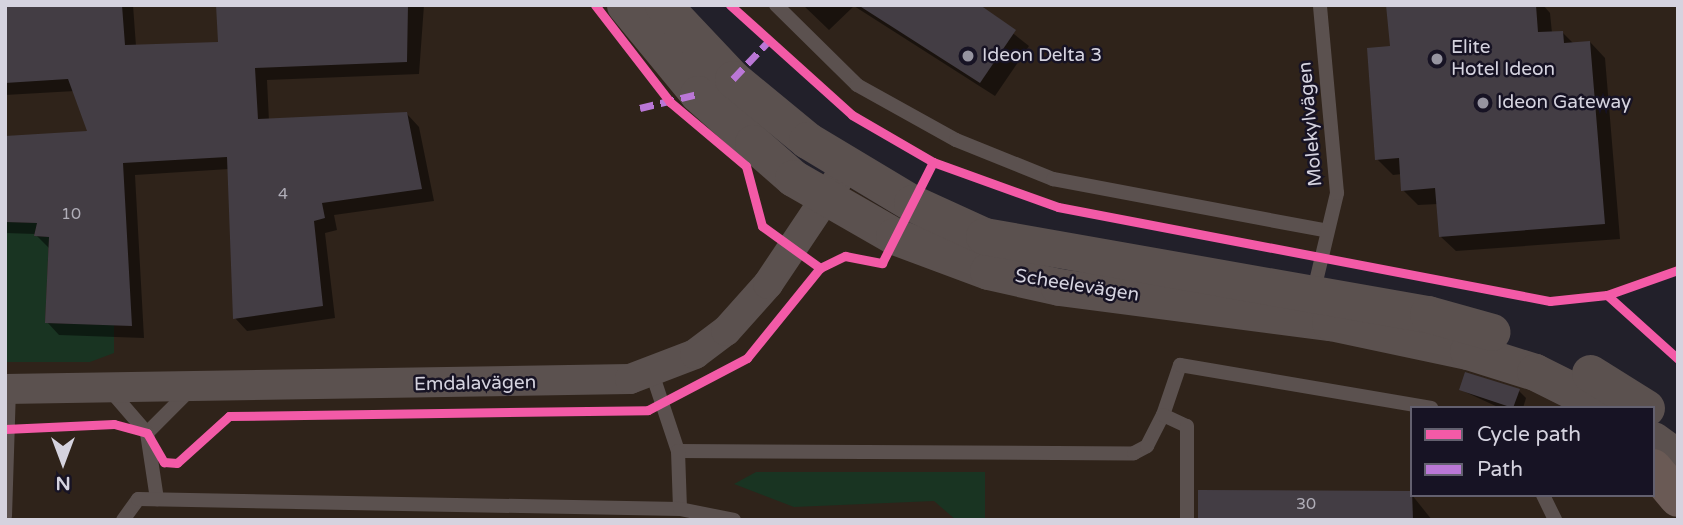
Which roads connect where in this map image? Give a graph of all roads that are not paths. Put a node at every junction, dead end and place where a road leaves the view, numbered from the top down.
1 (625, 5) edge
2 (663, 5) edge
3 (776, 5) edge
4 (1320, 5) edge
5 (847, 166) junction
6 (828, 200) junction
7 (1324, 230) junction
8 (1310, 307) junction
9 (652, 373) junction
10 (109, 388) junction
11 (192, 388) junction
12 (7, 389) edge
13 (1419, 406) edge
14 (1603, 406) edge
15 (1643, 406) edge
16 (1655, 414) edge
17 (1163, 415) junction
18 (1678, 430) edge
19 (147, 433) junction
20 (1655, 441) edge
21 (678, 451) junction
22 (1678, 458) edge
23 (1655, 470) edge
24 (1543, 497) edge
25 (1678, 498) edge
26 (157, 499) junction
27 (680, 509) junction
28 (5, 516) edge
29 (123, 520) edge
30 (734, 520) edge
31 (1187, 520) edge
32 (1555, 520) edge

1 - 6 street, Scheelevägen
2 - 5 street, Scheelevägen
3 - 7 lane
4 - 7 lane, Molekylvägen
5 - 6 street, Emdalavägen
5 - 8 street, Scheelevägen
6 - 8 street, Scheelevägen
6 - 9 street, Emdalavägen
7 - 8 lane, Molekylvägen
8 - 14 street, Scheelevägen
8 - 15 street, Scheelevägen
9 - 11 street, Emdalavägen
9 - 21 lane
10 - 11 street, Emdalavägen
10 - 12 street, Emdalavägen
10 - 19 lane
11 - 19 lane
12 - 28 lane
13 - 17 lane
16 - 18 street
17 - 21 lane
17 - 31 lane
19 - 26 lane
20 - 22 street
21 - 27 lane
23 - 25 main road
24 - 32 lane
26 - 27 lane
26 - 29 lane
27 - 30 lane

